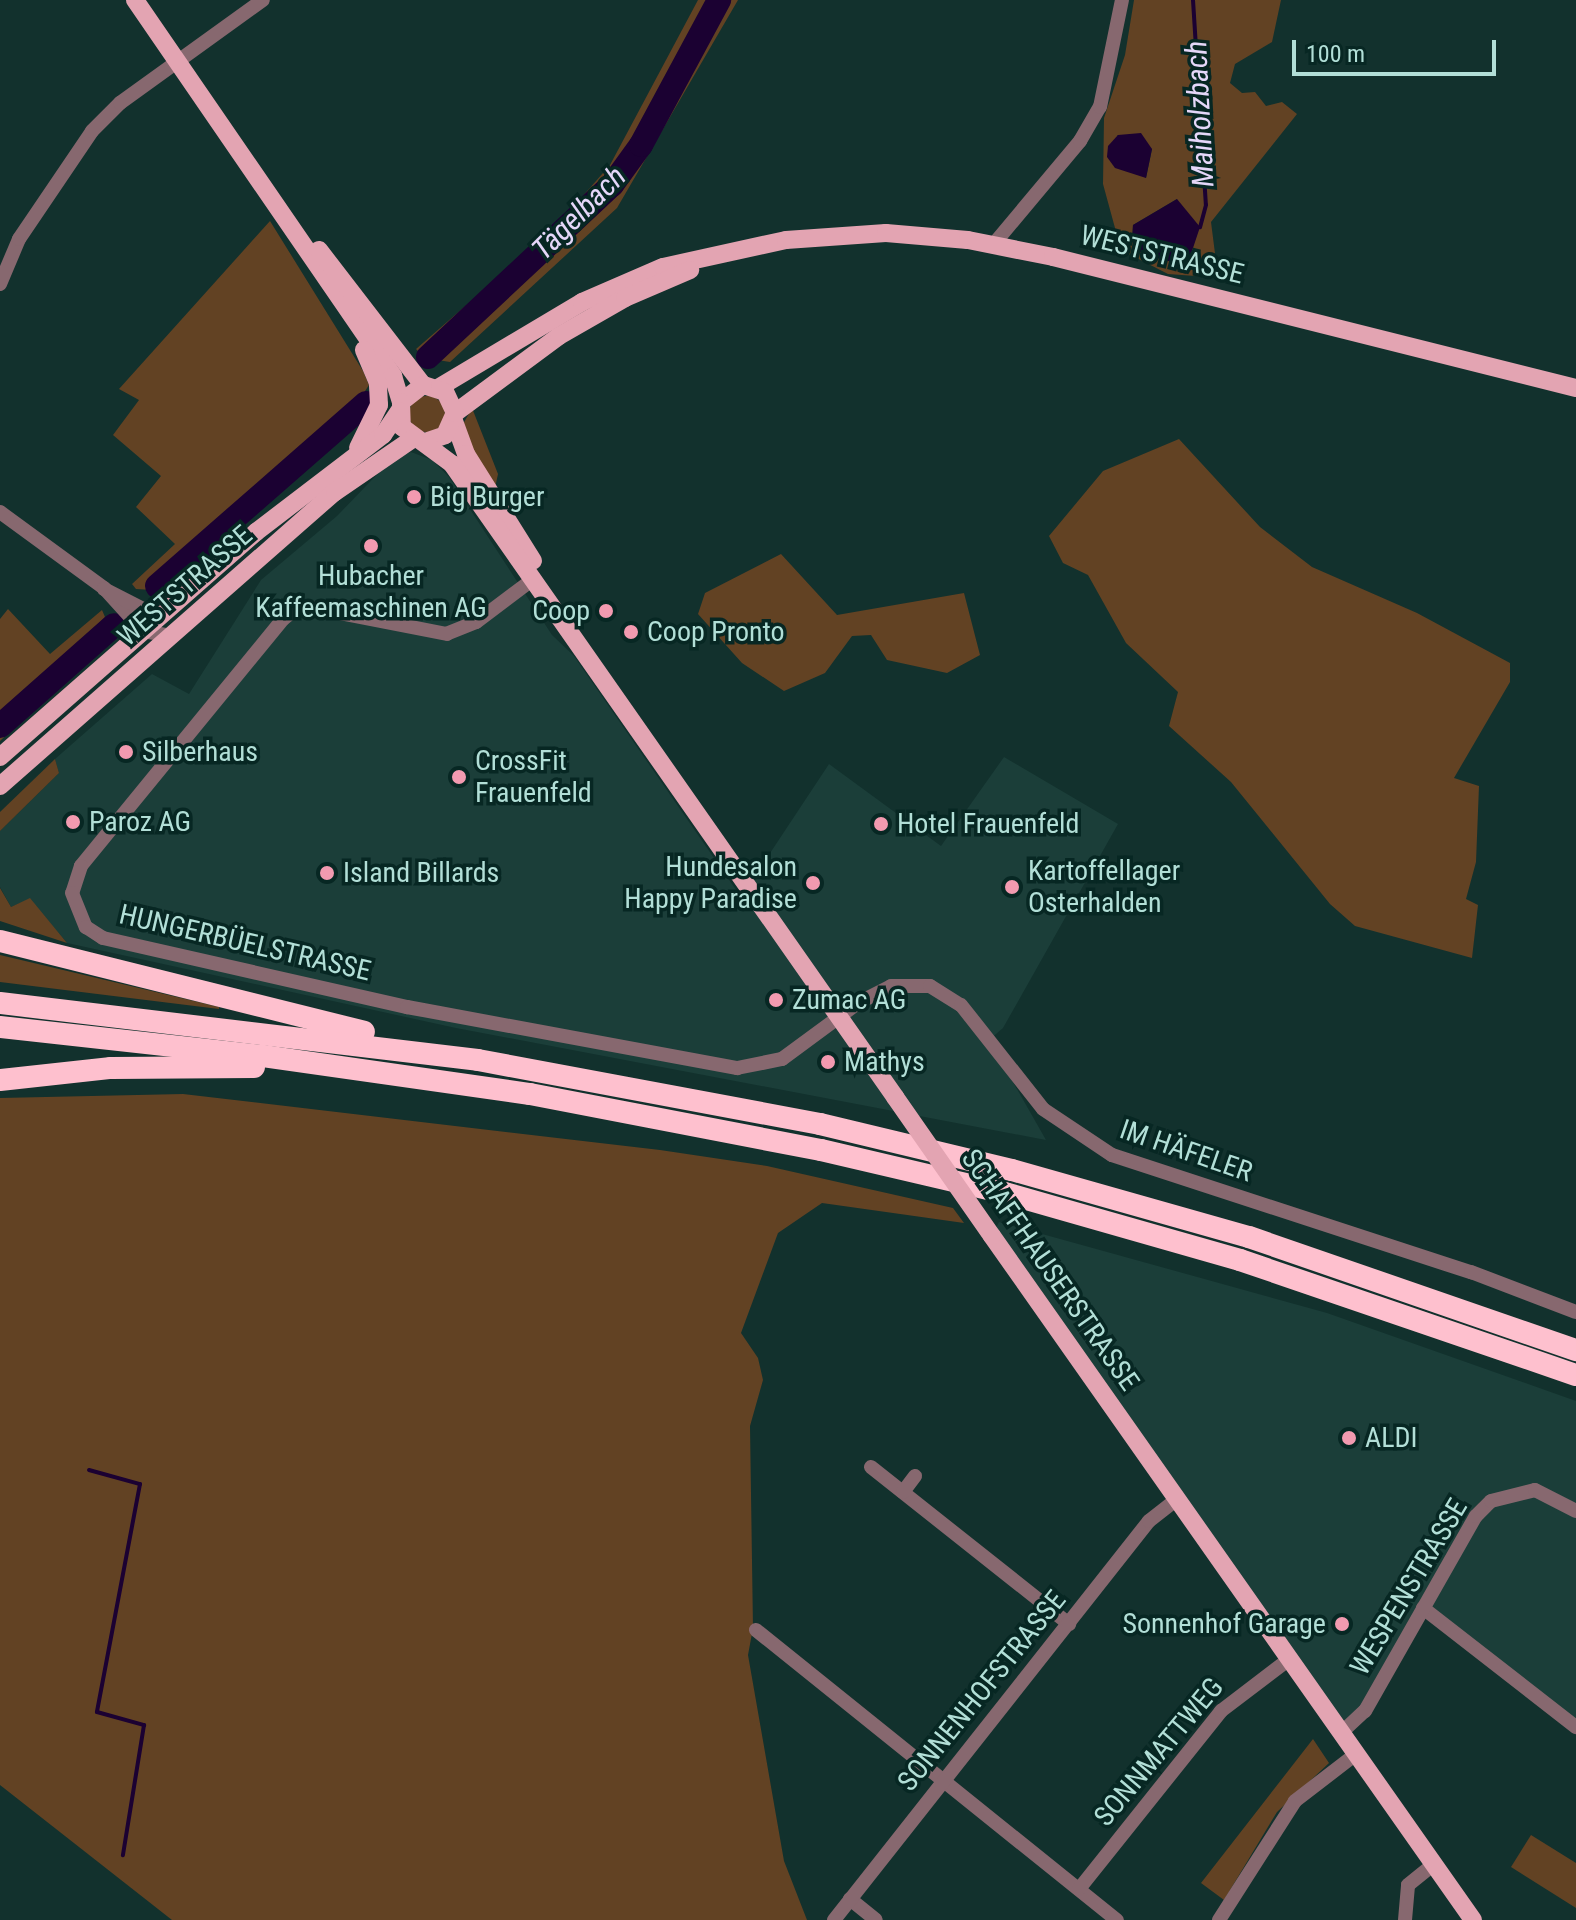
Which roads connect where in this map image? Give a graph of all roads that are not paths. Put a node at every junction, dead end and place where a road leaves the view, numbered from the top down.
1 (135, 0) edge
2 (263, 0) edge
3 (1122, 0) edge
4 (177, 60) junction
5 (242, 154) junction
6 (288, 225) junction
7 (993, 245) junction
8 (729, 252) junction
9 (0, 284) edge
10 (431, 386) junction
11 (1576, 388) edge
12 (400, 406) junction
13 (454, 417) junction
14 (421, 440) junction
15 (346, 463) junction
16 (0, 512) edge
17 (532, 580) junction
18 (122, 601) junction
19 (156, 614) junction
20 (140, 628) junction
21 (170, 636) junction
22 (585, 650) junction
23 (0, 757) edge
24 (0, 786) edge
25 (0, 941) edge
26 (0, 1003) edge
27 (840, 1018) junction
28 (0, 1027) edge
29 (478, 1060) junction
30 (351, 1067) junction
31 (0, 1080) edge
32 (1576, 1312) edge
33 (1576, 1350) edge
34 (1576, 1375) edge
35 (871, 1467) dead end
36 (915, 1476) dead end
37 (903, 1492) junction
38 (1176, 1500) junction
39 (1576, 1511) edge
40 (1423, 1608) junction
41 (1069, 1624) junction
42 (756, 1630) dead end
43 (1288, 1660) junction
44 (1576, 1727) edge
45 (1341, 1733) junction
46 (1356, 1754) junction
47 (943, 1781) junction
48 (1434, 1864) junction
49 (1079, 1889) junction
50 (850, 1899) junction
51 (834, 1920) edge
52 (876, 1920) edge
53 (1117, 1920) edge
54 (1219, 1920) edge
55 (1405, 1920) edge
56 (1473, 1920) edge

1 - 4 main road
2 - 4 street
3 - 7 street
4 - 5 main road
4 - 9 street
5 - 6 main road
5 - 10 main road
6 - 12 main road
6 - 15 main road, WESTSTRASSE
7 - 8 main road, WESTSTRASSE
7 - 11 main road, WESTSTRASSE
8 - 10 main road, WESTSTRASSE
8 - 13 main road, WESTSTRASSE
10 - 12 main road
10 - 13 main road
12 - 14 main road
12 - 15 main road, WESTSTRASSE
13 - 14 main road
13 - 22 main road, SCHAFFHAUSERSTRASSE
14 - 17 main road, SCHAFFHAUSERSTRASSE
14 - 21 main road, WESTSTRASSE
15 - 19 main road, WESTSTRASSE
16 - 18 street
17 - 22 main road, SCHAFFHAUSERSTRASSE
17 - 27 street, HUNGERBÜELSTRASSE
18 - 19 street
18 - 20 street
19 - 20 main road, WESTSTRASSE
20 - 21 street
20 - 23 main road, WESTSTRASSE
21 - 24 main road, WESTSTRASSE
22 - 27 main road, SCHAFFHAUSERSTRASSE
25 - 29 highway
26 - 29 highway
27 - 32 street, IM HÄFELER
27 - 38 main road, SCHAFFHAUSERSTRASSE, bridge
28 - 30 highway
29 - 33 highway
30 - 31 highway
30 - 34 highway
35 - 37 street
36 - 37 street
37 - 41 street
38 - 41 street, SONNENHOFSTRASSE
38 - 43 main road, SCHAFFHAUSERSTRASSE
39 - 40 street, WESPENSTRASSE
40 - 44 street
40 - 45 street, WESPENSTRASSE
41 - 47 street, SONNENHOFSTRASSE
42 - 47 street
43 - 45 main road, SCHAFFHAUSERSTRASSE
43 - 49 street, SONNMATTWEG
45 - 46 main road, SCHAFFHAUSERSTRASSE
46 - 48 main road, SCHAFFHAUSERSTRASSE
46 - 54 street
47 - 49 street
47 - 50 street, SONNENHOFSTRASSE
48 - 55 street
48 - 56 main road, SCHAFFHAUSERSTRASSE
49 - 53 street
50 - 51 street, SONNENHOFSTRASSE
50 - 52 street

